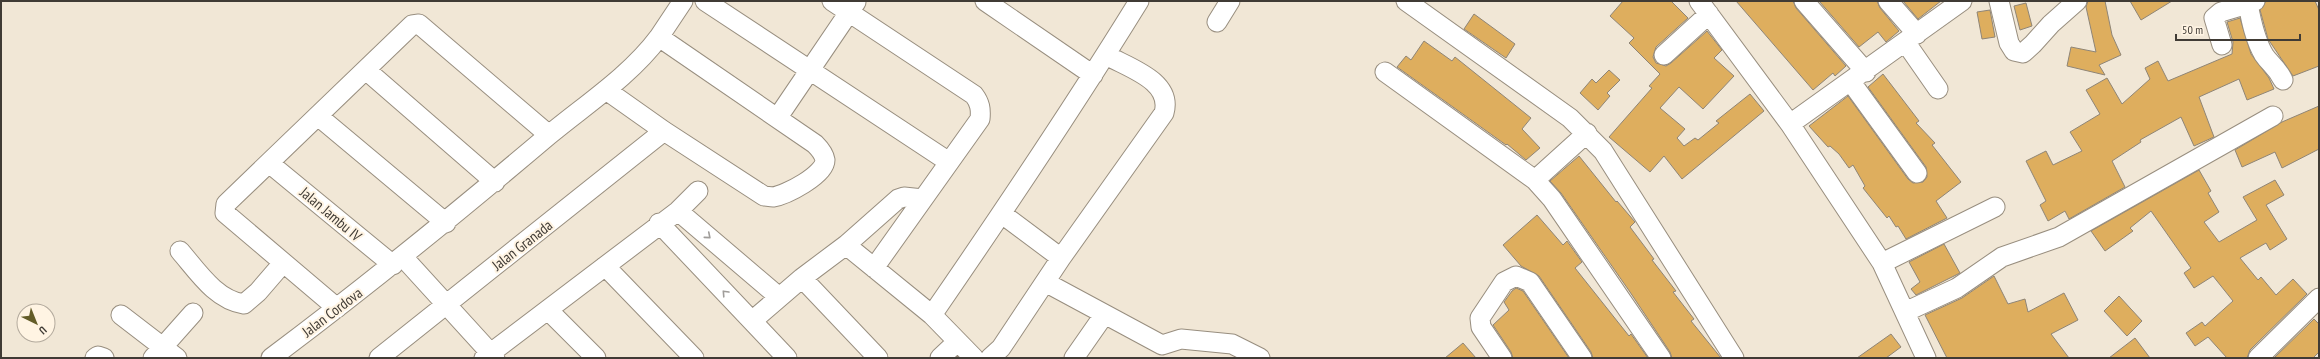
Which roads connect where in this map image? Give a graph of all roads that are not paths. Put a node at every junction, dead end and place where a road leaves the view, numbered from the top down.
1 (683, 1) edge
2 (705, 1) edge
3 (832, 1) edge
4 (985, 1) edge
5 (1139, 1) edge
6 (1230, 1) edge
7 (1406, 1) edge
8 (1804, 1) edge
9 (1888, 1) edge
10 (1962, 1) edge
11 (1999, 1) edge
12 (2077, 1) edge
13 (2252, 2) edge
14 (853, 6) edge
15 (1704, 8) edge
16 (1217, 22) dead end
17 (659, 37) junction
18 (1911, 38) junction
19 (2222, 46) dead end
20 (1106, 55) junction
21 (1664, 55) dead end
22 (366, 70) junction
23 (810, 70) junction
24 (1385, 72) dead end
25 (1093, 76) junction
26 (1858, 77) junction
27 (2283, 80) dead end
28 (1938, 89) dead end
29 (606, 90) junction
30 (318, 116) junction
31 (2273, 116) dead end
32 (778, 117) junction
33 (1790, 124) junction
34 (664, 131) junction
35 (1587, 133) junction
36 (549, 135) junction
37 (949, 162) junction
38 (269, 163) junction
39 (1917, 172) dead end
40 (1535, 180) junction
41 (495, 182) junction
42 (698, 192) dead end
43 (923, 200) junction
44 (1995, 207) dead end
45 (678, 211) junction
46 (1002, 214) junction
47 (446, 223) junction
48 (660, 223) junction
49 (846, 245) junction
50 (180, 251) dead end
51 (1061, 258) junction
52 (398, 261) junction
53 (283, 263) junction
54 (1882, 263) junction
55 (605, 266) junction
56 (874, 268) junction
57 (802, 278) junction
58 (1045, 282) junction
59 (779, 297) junction
60 (2319, 298) edge
61 (446, 305) junction
62 (338, 308) junction
63 (549, 311) junction
64 (1905, 312) junction
65 (193, 313) dead end
66 (1104, 315) junction
67 (121, 316) dead end
68 (932, 316) junction
69 (752, 321) junction
70 (957, 342) junction
71 (1158, 352) edge
72 (164, 354) edge
73 (490, 356) edge
74 (95, 358) edge
75 (104, 358) edge
76 (271, 358) edge
77 (379, 358) edge
78 (596, 358) edge
79 (694, 358) edge
80 (787, 358) edge
81 (878, 358) edge
82 (940, 358) edge
83 (974, 358) edge
84 (990, 358) edge
85 (1074, 358) edge
86 (1260, 358) edge
87 (1502, 358) edge
88 (1582, 358) edge
89 (1661, 358) edge
90 (1734, 358) edge
91 (1926, 358) edge
92 (2258, 358) edge

1 - 17 street, Jalan Cordova
2 - 23 street
3 - 14 street
4 - 25 street
5 - 20 street
6 - 16 street
7 - 35 street
8 - 26 street
9 - 18 street
10 - 18 street
11 - 12 street
13 - 19 street
13 - 27 street
14 - 23 street
14 - 37 street
15 - 21 street
15 - 33 street
17 - 29 street, Jalan Cordova
17 - 32 street
18 - 26 street
18 - 28 street
20 - 25 street
20 - 51 street
22 - 30 street
22 - 36 street
22 - 41 street
23 - 32 street
23 - 37 street
24 - 40 street
25 - 46 street
26 - 33 street
26 - 39 street
29 - 34 street
29 - 36 street, Jalan Cordova
30 - 38 street
30 - 47 street
31 - 64 street
32 - 34 street
33 - 54 street
34 - 61 street, Jalan Granada
35 - 40 street
35 - 90 street
36 - 41 street, Jalan Cordova
37 - 43 street
38 - 52 street, Jalan Jambu IV
38 - 53 street
40 - 89 street
41 - 47 street, Jalan Cordova
42 - 45 street
43 - 49 street
43 - 56 street
44 - 54 street
45 - 48 street
45 -> 59 street
46 - 51 street
46 - 68 street
47 - 52 street, Jalan Cordova
48 - 55 street
69 -> 48 street
49 - 56 street
49 - 57 street
50 - 53 street
51 - 58 street
52 - 61 street, Jalan Jambu IV
52 - 62 street, Jalan Cordova
53 - 62 street
54 - 64 street
55 - 63 street
55 - 79 street
56 - 68 street
57 - 59 street
57 - 81 street
58 - 66 street
58 - 84 street
59 - 69 street
60 - 92 street
61 - 73 street, Jalan Jambu IV
61 - 77 street, Jalan Granada
62 - 76 street, Jalan Cordova
63 - 73 street
63 - 78 street
64 - 91 street
65 - 72 street
66 - 71 street
66 - 85 street
67 - 72 street
68 - 70 street
69 - 80 street
70 - 82 street
70 - 83 street
71 - 86 street
74 - 75 street
87 - 88 street

